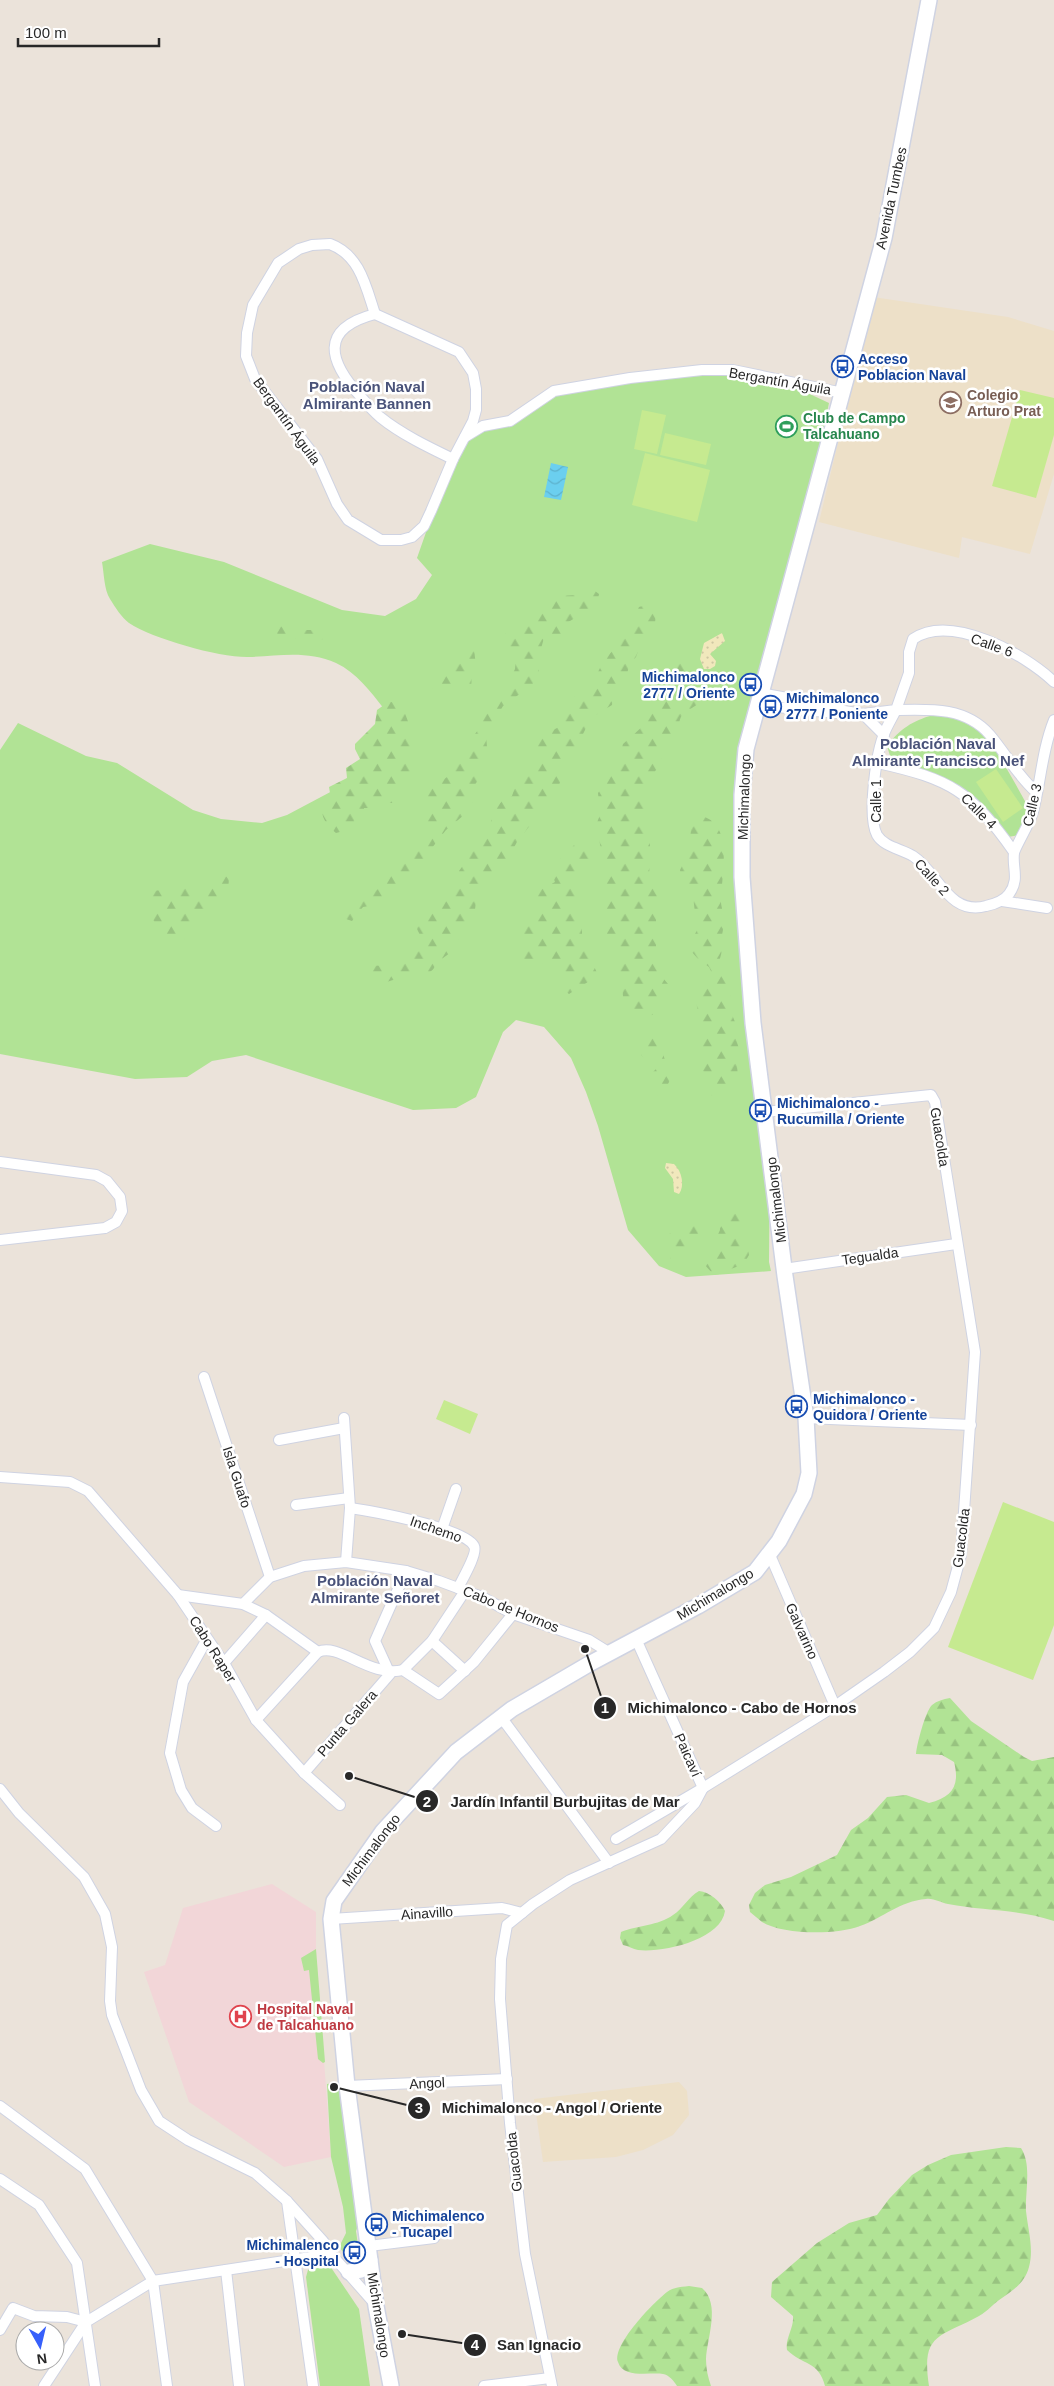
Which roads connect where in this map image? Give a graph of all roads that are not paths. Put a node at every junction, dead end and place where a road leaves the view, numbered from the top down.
1 (929, 0) edge
2 (375, 314) junction
3 (843, 393) junction
4 (476, 410) junction
5 (488, 424) junction
6 (463, 440) junction
7 (453, 459) junction
8 (921, 633) joint
9 (1054, 682) edge
10 (759, 699) junction
11 (896, 710) junction
12 (863, 714) junction
13 (1054, 720) edge
14 (884, 734) junction
15 (878, 763) junction
16 (1036, 792) junction
17 (878, 836) joint
18 (1014, 852) junction
19 (1002, 901) junction
20 (1047, 908) dead end
21 (766, 1112) junction
22 (0, 1162) edge
23 (0, 1240) edge
24 (956, 1244) junction
25 (784, 1269) junction
26 (204, 1378) dead end
27 (806, 1418) junction
28 (971, 1425) junction
29 (279, 1440) dead end
30 (0, 1478) edge
31 (456, 1489) dead end
32 (350, 1503) junction
33 (296, 1506) dead end
34 (442, 1529) junction
35 (770, 1556) junction
36 (346, 1562) junction
37 (406, 1571) junction
38 (270, 1576) junction
39 (462, 1589) junction
40 (178, 1595) junction
41 (243, 1604) junction
42 (513, 1614) junction
43 (266, 1615) junction
44 (207, 1639) junction
45 (636, 1639) junction
46 (432, 1641) junction
47 (318, 1652) junction
48 (610, 1653) junction
49 (224, 1663) junction
50 (403, 1670) junction
51 (465, 1671) junction
52 (390, 1674) junction
53 (835, 1706) junction
54 (501, 1718) junction
55 (256, 1720) junction
56 (304, 1773) junction
57 (703, 1788) junction
58 (0, 1789) edge
59 (340, 1805) dead end
60 (216, 1826) dead end
61 (616, 1839) dead end
62 (609, 1862) junction
63 (522, 1913) junction
64 (331, 1919) junction
65 (507, 2079) junction
66 (347, 2086) junction
67 (0, 2106) edge
68 (0, 2179) edge
69 (287, 2201) junction
70 (434, 2238) dead end
71 (370, 2253) junction
72 (331, 2254) junction
73 (296, 2259) junction
74 (226, 2270) junction
75 (349, 2272) junction
76 (153, 2281) junction
77 (376, 2306) junction
78 (86, 2322) junction
79 (0, 2330) edge
80 (551, 2382) edge
81 (44, 2386) edge
82 (95, 2386) edge
83 (167, 2386) edge
84 (239, 2386) edge
85 (313, 2386) edge
86 (391, 2386) edge
87 (484, 2386) edge

1 - 3 main road, Avenida Tumbes
2 - 4 street, Bergantín Águila
2 - 7 street
2 - 7 street, Bergantín Águila
3 - 5 street, Bergantín Águila
3 - 10 main road, Michimalongo
4 - 5 street
4 - 6 street, Bergantín Águila
5 - 6 street, Bergantín Águila
6 - 7 street, Bergantín Águila
8 - 9 street, Calle 6
8 - 11 street, Calle 1
10 - 12 street
10 - 21 main road, Michimalongo
11 - 12 street
11 - 14 street, Calle 1
11 - 16 street
12 - 14 street
13 - 16 street, Calle 3
14 - 15 street, Calle 1
15 - 17 street, Calle 1
15 - 18 street, Calle 4
16 - 18 street, Calle 3
17 - 19 street, Calle 2
18 - 19 street
19 - 20 street
21 - 24 street, Guacolda
21 - 25 main road, Michimalongo
22 - 23 street
24 - 25 street, Tegualda
24 - 28 street, Guacolda
25 - 27 main road, Michimalongo
26 - 38 street, Isla Guafo
27 - 28 street
27 - 35 main road, Michimalongo
28 - 53 street, Guacolda
29 - 32 street
30 - 40 street, Cabo Raper
31 - 34 street
32 - 33 street, Inchemo
32 - 34 street, Inchemo
32 - 36 street
34 - 39 street, Inchemo
35 - 45 main road, Michimalongo
35 - 53 street, Galvarino
36 - 37 street, Cabo de Hornos
36 - 38 street, Cabo de Hornos
37 - 39 street, Cabo de Hornos
37 - 52 street
38 - 41 street, Cabo de Hornos
39 - 42 street, Cabo de Hornos
39 - 46 street
40 - 41 street
40 - 44 street, Cabo Raper
41 - 43 street
42 - 48 street, Cabo de Hornos
42 - 51 street
43 - 47 street
43 - 49 street
44 - 49 street, Cabo Raper
44 - 60 street
45 - 48 main road, Michimalongo
45 - 57 street, Paicaví
46 - 50 street
46 - 51 street
47 - 52 street
47 - 55 street
48 - 54 main road, Michimalongo
49 - 55 street, Cabo Raper
50 - 51 street
50 - 52 street
52 - 56 street, Punta Galera
53 - 57 street, Guacolda
54 - 62 street
54 - 64 main road, Michimalongo
55 - 56 street, Cabo Raper
56 - 59 street, Cabo Raper
57 - 61 street, Guacolda
57 - 62 street, Guacolda
58 - 69 street
62 - 63 street, Guacolda
63 - 64 street, Ainavillo
63 - 65 street, Guacolda
64 - 66 main road, Michimalongo
65 - 66 street, Angol
65 - 80 street, Guacolda
66 - 71 main road, Michimalongo
67 - 76 street
68 - 78 street
69 - 72 street
69 - 73 street
70 - 71 street
71 - 75 main road
71 - 77 main road, Michimalongo
72 - 73 street
72 - 75 street
73 - 74 street
73 - 85 street
74 - 76 street
74 - 84 street
75 - 77 street
76 - 78 street
76 - 83 street
77 - 86 main road, Michimalongo
78 - 79 street
78 - 81 street
78 - 82 street
80 - 87 street

